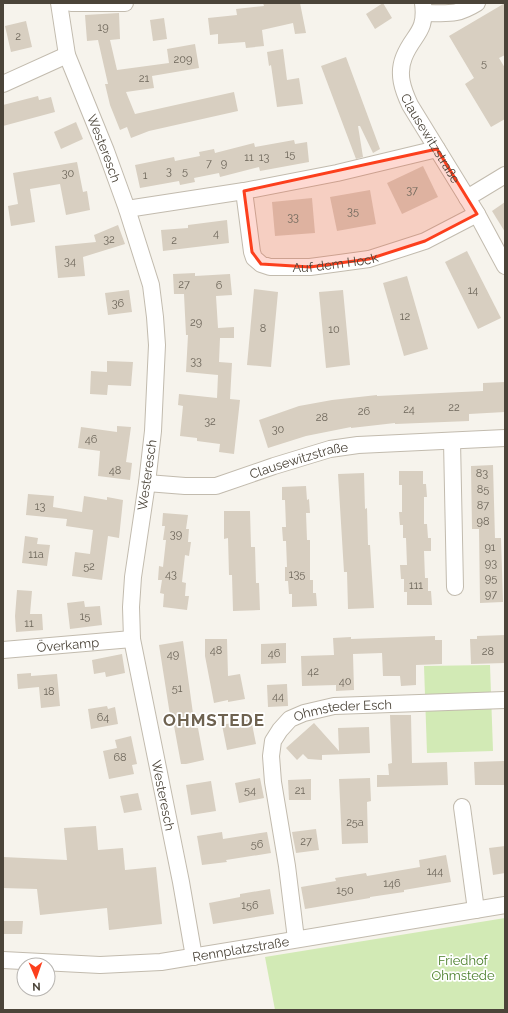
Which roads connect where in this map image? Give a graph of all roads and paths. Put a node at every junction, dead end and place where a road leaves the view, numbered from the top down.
1 (59, 3) edge
2 (71, 3) edge
3 (125, 3) edge
4 (477, 3) edge
5 (424, 8) edge
6 (67, 55) junction
7 (3, 84) edge
8 (437, 149) junction
9 (505, 175) edge
10 (244, 191) junction
11 (467, 198) junction
12 (127, 209) junction
13 (477, 214) junction
14 (505, 266) edge
15 (505, 438) edge
16 (452, 441) junction
17 (147, 483) junction
18 (455, 587) dead end
19 (132, 639) junction
20 (3, 650) edge
21 (505, 700) edge
22 (462, 807) dead end
23 (505, 905) edge
24 (476, 910) junction
25 (296, 939) junction
26 (194, 957) junction
27 (3, 960) edge

1 - 6 street, Westeresch
2 - 3 street
4 - 5 street
5 - 8 street, Clausewitzstraße
6 - 7 street
6 - 12 street, Westeresch
8 - 10 street
8 - 11 street, Clausewitzstraße
9 - 11 street
10 - 12 street
10 - 13 street, Auf dem Hock
11 - 13 street, Clausewitzstraße
12 - 17 street, Westeresch
13 - 14 street, Clausewitzstraße
15 - 16 street, Clausewitzstraße
16 - 17 street, Clausewitzstraße
16 - 18 street
17 - 19 street, Westeresch
19 - 20 street, Överkamp
19 - 26 street, Westeresch
21 - 25 street, Ohmsteder Esch
22 - 24 street
23 - 24 street, Rennplatzstraße
24 - 25 street, Rennplatzstraße
25 - 26 street, Rennplatzstraße
26 - 27 street, Rennplatzstraße

